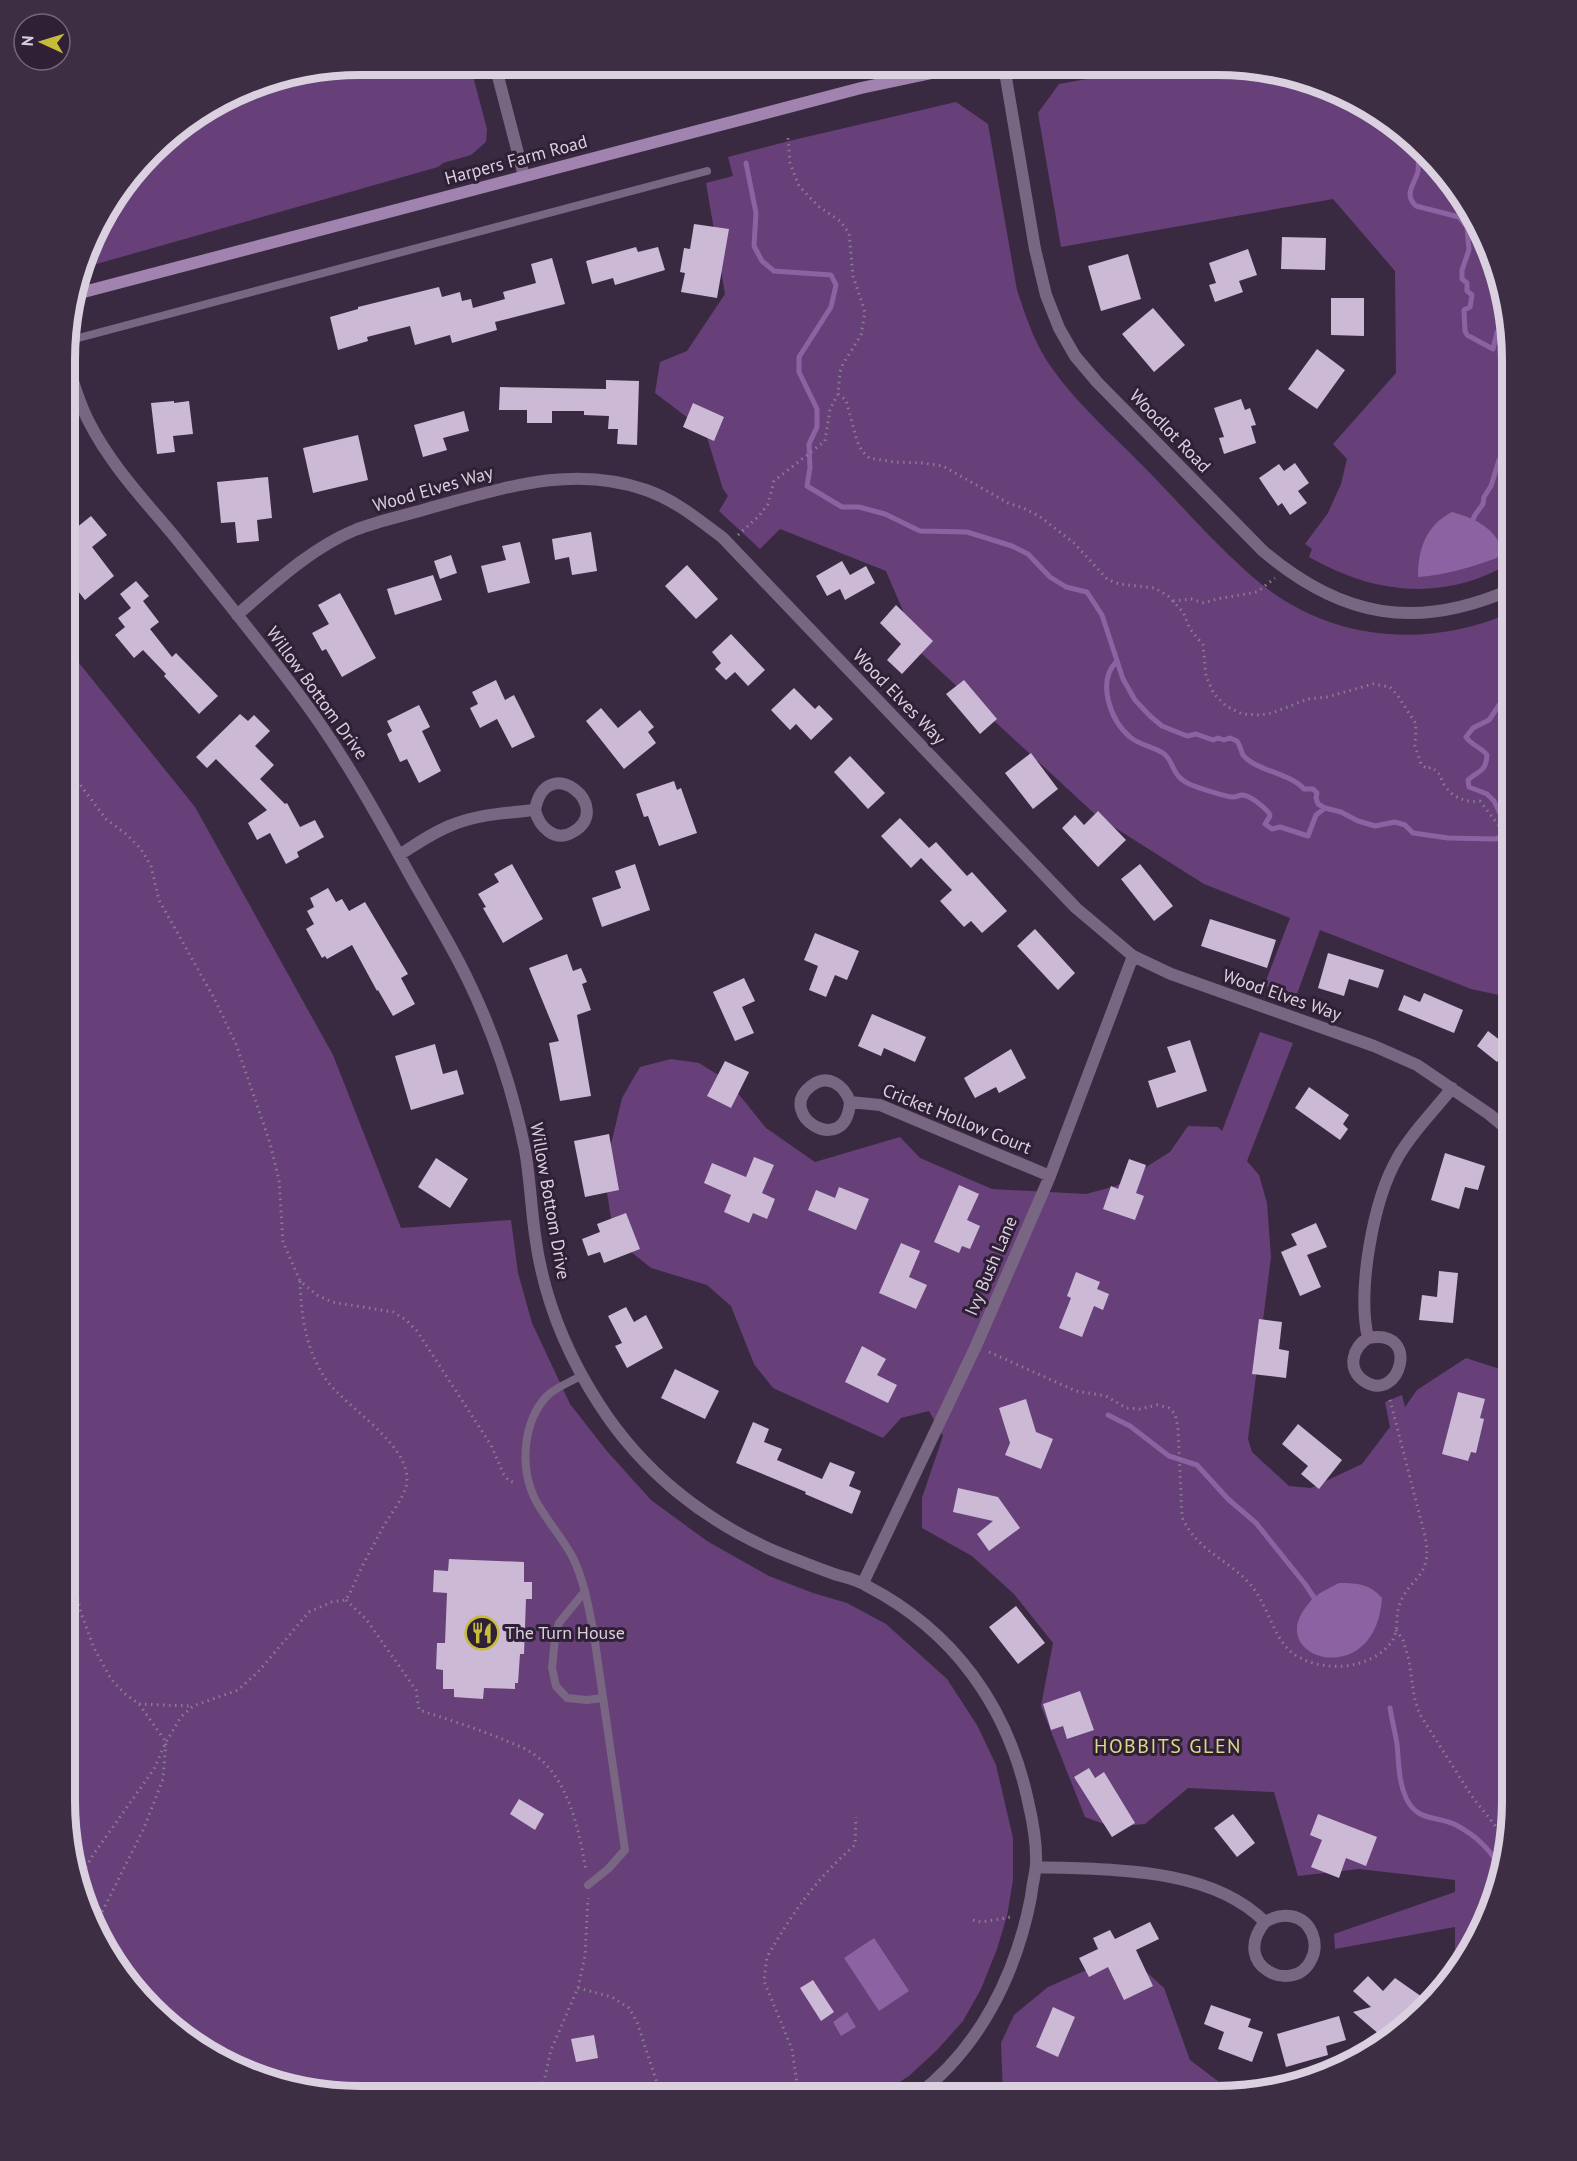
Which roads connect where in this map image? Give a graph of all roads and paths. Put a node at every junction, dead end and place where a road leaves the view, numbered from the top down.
1 (498, 75) edge
2 (922, 75) edge
3 (1006, 75) edge
4 (788, 138) dead end
5 (707, 171) dead end
6 (524, 176) junction
7 (84, 292) edge
8 (76, 339) edge
9 (75, 384) edge
10 (838, 394) junction
11 (727, 543) junction
12 (1285, 570) junction
13 (1502, 593) edge
14 (1173, 601) junction
15 (237, 615) junction
16 (75, 778) edge
17 (535, 810) junction
18 (1502, 826) edge
19 (399, 855) junction
20 (1133, 956) junction
21 (1452, 1088) junction
22 (850, 1102) junction
23 (1502, 1126) edge
24 (1050, 1176) junction
25 (300, 1281) junction
26 (1368, 1338) junction
27 (976, 1346) junction
28 (581, 1376) junction
29 (1386, 1383) junction
30 (529, 1485) junction
31 (863, 1583) junction
32 (75, 1586) edge
33 (585, 1591) junction
34 (346, 1600) junction
35 (1396, 1630) junction
36 (603, 1698) junction
37 (139, 1704) junction
38 (193, 1706) junction
39 (166, 1742) junction
40 (856, 1817) dead end
41 (1500, 1832) edge
42 (1036, 1867) junction
43 (84, 1871) edge
44 (588, 1885) junction
45 (100, 1917) edge
46 (1026, 1918) junction
47 (973, 1920) dead end
48 (1265, 1922) junction
49 (578, 1988) junction
50 (544, 2086) edge
51 (658, 2086) edge
52 (797, 2086) edge
53 (927, 2086) edge

1 - 6 street
2 - 6 main road, Harpers Farm Road
3 - 12 street, Woodlot Road
4 - 10 path
5 - 8 lane
6 - 7 main road, Harpers Farm Road
9 - 15 street, Willow Bottom Drive
10 - 11 path
10 - 14 path
11 - 15 street, Wood Elves Way
11 - 20 street, Wood Elves Way
12 - 13 street, Woodlot Road
12 - 14 path
14 - 18 path
15 - 19 street, Willow Bottom Drive
16 - 25 path
17 - 17 street
17 - 19 street
19 - 28 street, Willow Bottom Drive
20 - 21 street, Wood Elves Way
20 - 24 street, Ivy Bush Lane
21 - 23 street, Wood Elves Way
21 - 26 street
22 - 22 street
22 - 24 street, Cricket Hollow Court
24 - 27 street, Ivy Bush Lane
25 - 30 path
25 - 34 path
26 - 29 street
26 - 29 street
27 - 31 street, Ivy Bush Lane
27 - 35 path
28 - 30 lane
28 - 31 street, Willow Bottom Drive
29 - 35 path
30 - 33 lane
31 - 42 street, Willow Bottom Drive
32 - 37 path
33 - 36 lane
33 - 36 lane
34 - 38 path
34 - 44 path
35 - 41 path
36 - 44 lane
37 - 38 path
37 - 39 path
38 - 39 path
39 - 43 path
39 - 45 path
40 - 52 path
42 - 46 street, Willow Bottom Drive
42 - 48 street
44 - 49 path
46 - 47 path
46 - 53 street, Willow Bottom Drive
48 - 48 street
49 - 50 path
49 - 51 path

